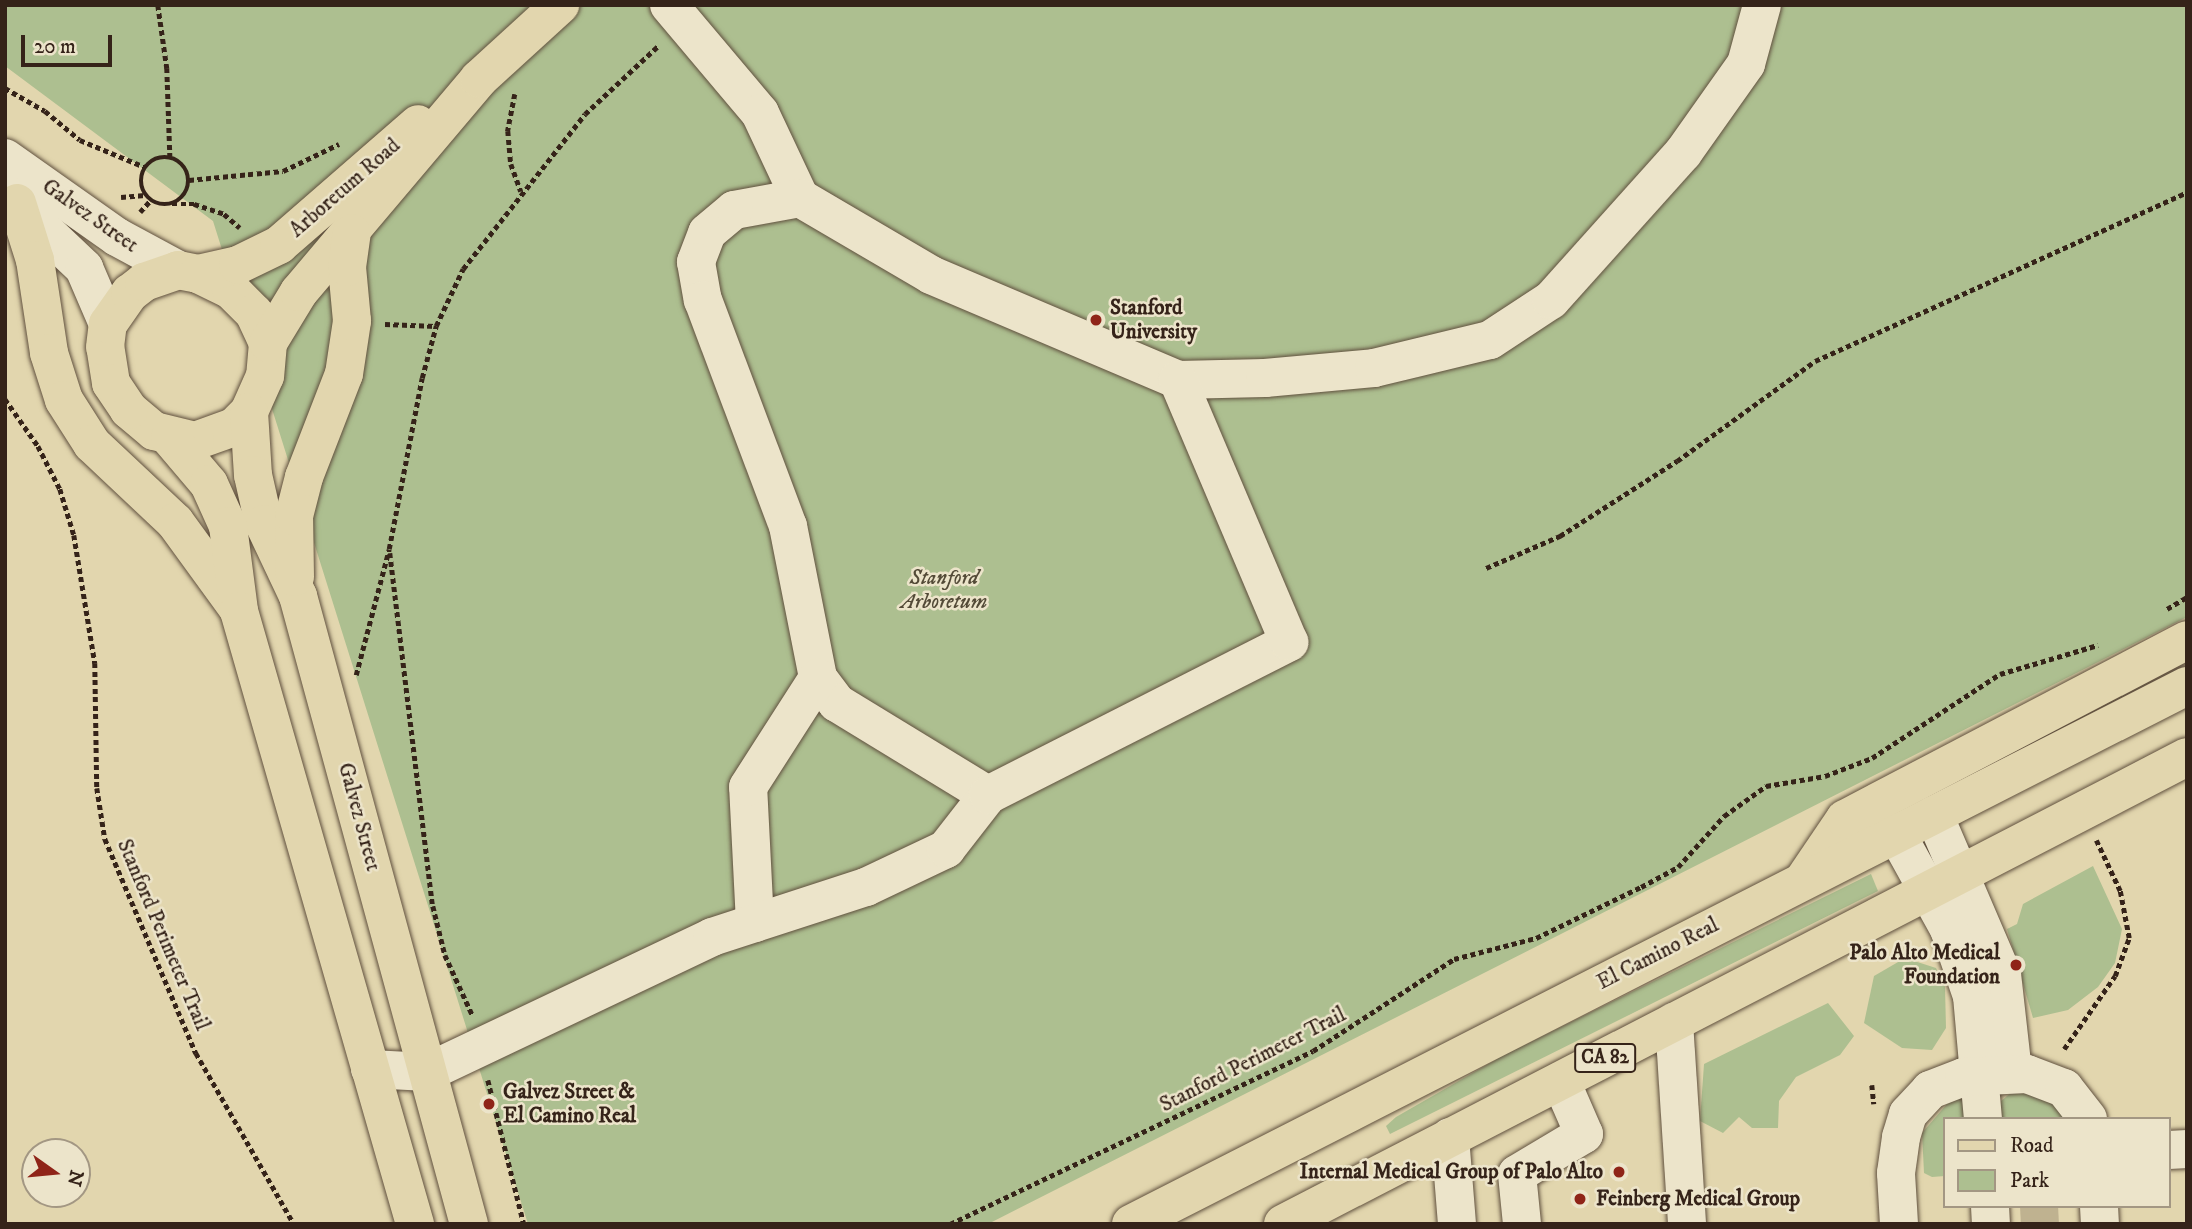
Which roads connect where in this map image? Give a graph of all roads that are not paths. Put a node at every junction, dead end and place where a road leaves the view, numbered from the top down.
1 (560, 5) edge
2 (1762, 5) edge
3 (676, 14) edge
4 (479, 79) junction
5 (5, 158) edge
6 (11, 198) edge
7 (800, 198) junction
8 (352, 233) junction
9 (188, 272) junction
10 (108, 324) junction
11 (268, 343) junction
12 (1178, 380) junction
13 (249, 412) junction
14 (170, 438) junction
15 (298, 596) junction
16 (239, 611) junction
17 (2175, 625) edge
18 (818, 678) junction
19 (2187, 686) edge
20 (2187, 757) edge
21 (988, 795) junction
22 (1934, 814) junction
23 (1896, 834) junction
24 (1962, 872) junction
25 (1804, 880) junction
26 (1927, 891) junction
27 (755, 923) junction
28 (1674, 1022) junction
29 (370, 1069) junction
30 (428, 1072) junction
31 (1996, 1073) junction
32 (1562, 1080) junction
33 (1984, 1117) edge
34 (2086, 1117) edge
35 (1450, 1137) junction
36 (415, 1224) edge
37 (469, 1224) edge
38 (1130, 1224) edge
39 (1283, 1224) edge
40 (1457, 1224) edge
41 (1522, 1224) edge
42 (1687, 1224) edge
43 (1899, 1224) edge

1 - 4 main road, Arboretum Road
2 - 12 street
3 - 7 street
4 - 8 main road, Arboretum Road
4 - 9 main road, Arboretum Road
5 - 9 street, Galvez Street
6 - 10 street, Galvez Street
6 - 16 main road
7 - 12 street
7 - 18 street
8 - 11 main road, Arboretum Road
8 - 15 main road
9 - 10 main road
9 - 11 main road
10 - 14 main road
11 - 13 main road
12 - 21 street
13 - 14 main road
13 - 15 main road, Galvez Street
14 - 16 main road
15 - 30 main road, Galvez Street
16 - 29 main road
17 - 25 main road
18 - 21 street
18 - 27 street
19 - 22 main road, El Camino Real
20 - 24 main road, CA 82
21 - 27 street
22 - 23 main road, El Camino Real
22 - 24 street
23 - 25 main road, El Camino Real
23 - 26 street
24 - 26 main road, CA 82
24 - 31 street
25 - 38 main road, El Camino Real
26 - 28 main road, CA 82
26 - 31 street
27 - 30 street
28 - 32 main road, CA 82
28 - 42 street
29 - 30 street
29 - 36 main road
30 - 37 main road, Galvez Street
31 - 33 street
31 - 34 street
31 - 43 street
32 - 35 main road, CA 82
32 - 41 street
35 - 39 main road, CA 82
35 - 40 street

